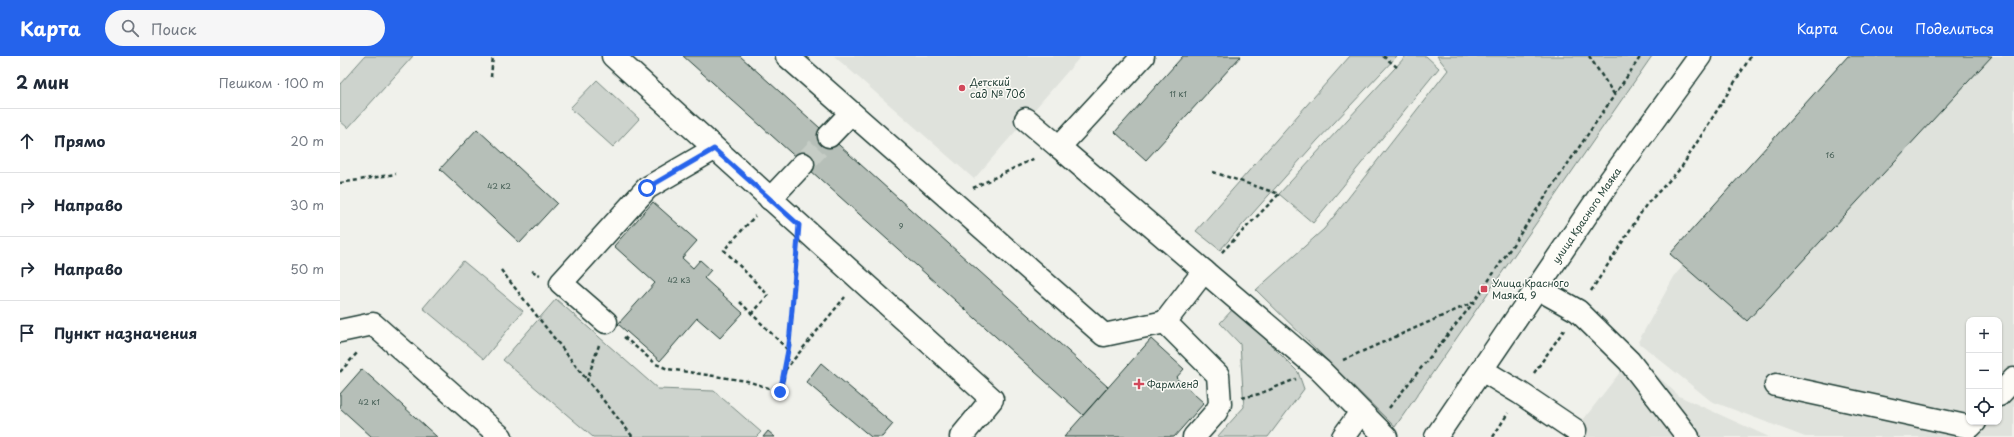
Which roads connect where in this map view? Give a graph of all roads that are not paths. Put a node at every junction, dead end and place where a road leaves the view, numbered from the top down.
1 (613, 56) edge
2 (787, 56) edge
3 (1143, 56) edge
4 (1700, 56) edge
5 (851, 113) junction
6 (1026, 119) dead end
7 (829, 136) tunnel mouth
8 (1059, 147) junction
9 (714, 149) junction
10 (803, 164) tunnel mouth
11 (770, 199) junction
12 (1204, 271) junction
13 (1537, 288) junction
14 (606, 322) road end
15 (1165, 322) junction
16 (340, 331) edge
17 (1482, 370) junction
18 (2014, 378) edge
19 (1776, 385) dead end
20 (2002, 392) edge
21 (1374, 425) edge
22 (1972, 425) edge
23 (1575, 430) dead end
24 (501, 437) edge
25 (961, 437) edge
26 (1194, 437) edge
27 (1343, 437) edge
28 (1436, 437) edge
29 (1688, 437) edge

1 - 9 street
2 - 5 street
3 - 8 street
4 - 13 street, улица Красного Маяка
5 - 7 street
5 - 15 street
6 - 8 street
8 - 12 street
9 - 11 street
9 - 14 street
10 - 11 street
11 - 25 street
12 - 15 street
12 - 21 street
13 - 17 street, улица Красного Маяка
13 - 29 street
15 - 26 street
16 - 24 street
17 - 23 street
17 - 28 street, улица Красного Маяка
18 - 20 street
19 - 22 street
21 - 27 street

